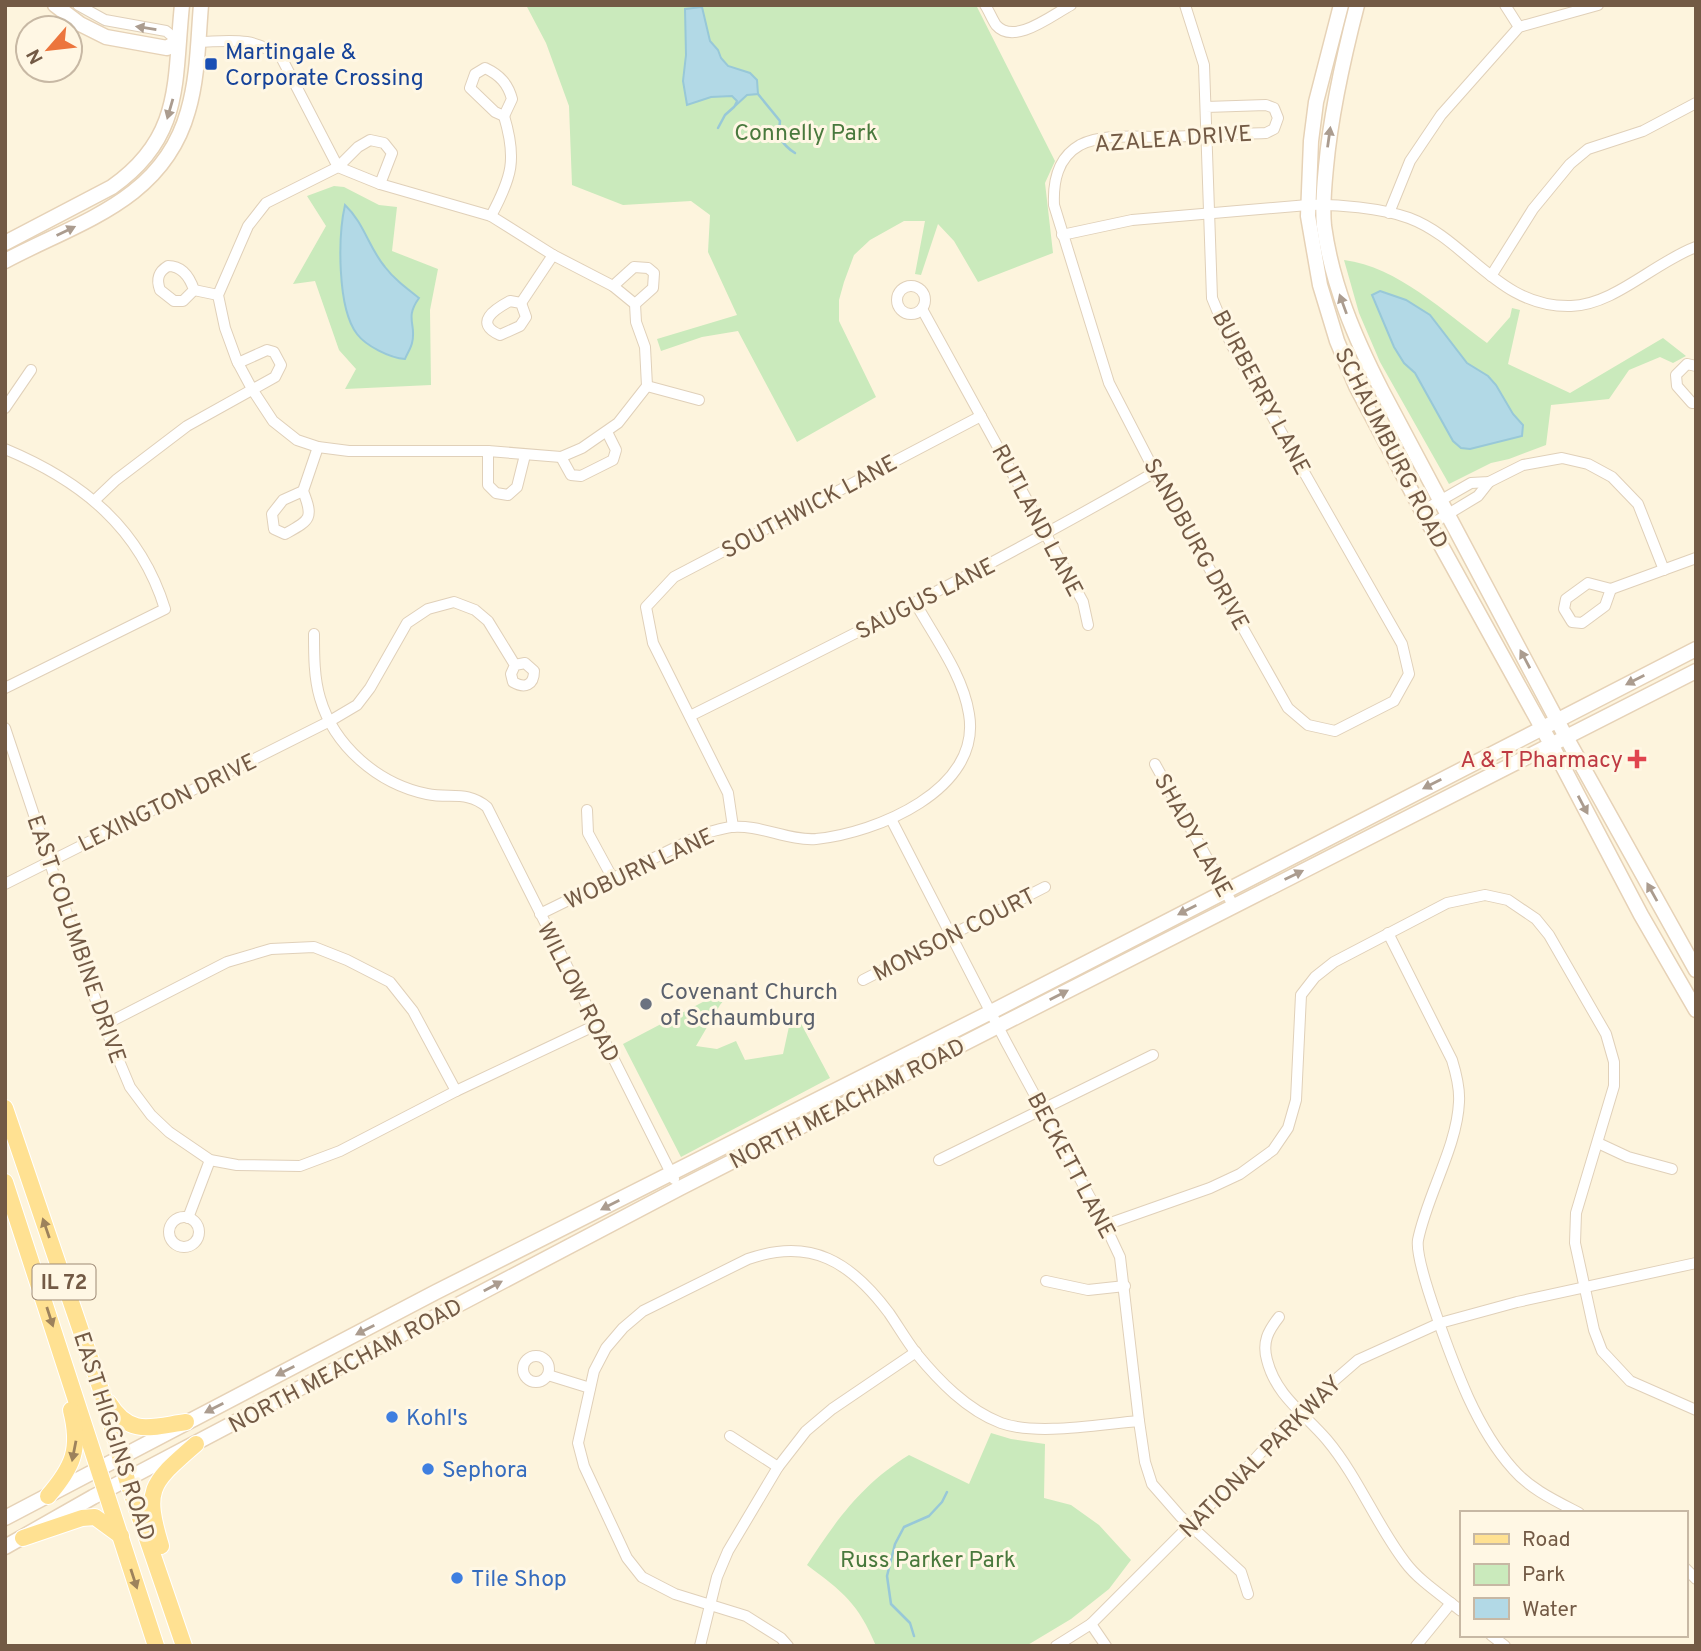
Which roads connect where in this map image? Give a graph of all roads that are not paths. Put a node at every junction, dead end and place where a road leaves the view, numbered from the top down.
1 (55, 5) edge
2 (78, 5) edge
3 (182, 5) edge
4 (201, 5) edge
5 (985, 5) edge
6 (1071, 5) edge
7 (1185, 5) edge
8 (1341, 5) edge
9 (1357, 5) edge
10 (1505, 5) edge
11 (1598, 5) edge
12 (1519, 27) junction
13 (178, 41) junction
14 (198, 42) junction
15 (1696, 103) edge
16 (1206, 107) junction
17 (504, 116) junction
18 (1208, 135) junction
19 (338, 167) junction
20 (380, 184) junction
21 (1315, 205) junction
22 (1389, 213) junction
23 (1210, 214) junction
24 (491, 216) junction
25 (1062, 235) junction
26 (5, 243) edge
27 (1696, 247) edge
28 (553, 255) junction
29 (5, 261) edge
30 (1491, 276) junction
31 (613, 286) junction
32 (194, 290) dead end
33 (218, 295) junction
34 (521, 303) dead end
35 (635, 304) junction
36 (922, 309) dead end
37 (238, 363) junction
38 (1696, 366) edge
39 (31, 370) dead end
40 (647, 386) junction
41 (252, 389) junction
42 (699, 400) dead end
43 (1696, 403) edge
44 (5, 408) edge
45 (981, 416) junction
46 (607, 432) junction
47 (318, 447) junction
48 (5, 449) edge
49 (488, 452) junction
50 (525, 455) junction
51 (561, 457) junction
52 (1156, 472) junction
53 (303, 491) junction
54 (95, 500) junction
55 (1445, 507) junction
56 (1422, 511) junction
57 (1430, 525) junction
58 (1047, 534) junction
59 (1696, 558) edge
60 (1664, 570) junction
61 (1611, 589) junction
62 (916, 604) junction
63 (1088, 625) dead end
64 (314, 634) dead end
65 (1696, 649) edge
66 (515, 665) dead end
67 (1696, 671) edge
68 (1409, 674) joint
69 (5, 688) edge
70 (690, 716) junction
71 (1557, 720) junction
72 (330, 721) junction
73 (1542, 727) junction
74 (5, 728) edge
75 (1566, 737) junction
76 (1551, 744) junction
77 (1155, 764) dead end
78 (587, 810) dead end
79 (891, 819) junction
80 (733, 827) junction
81 (48, 861) junction
82 (613, 879) junction
83 (5, 884) edge
84 (1045, 887) dead end
85 (1225, 890) junction
86 (1233, 905) junction
87 (540, 914) junction
88 (1388, 933) junction
89 (953, 935) junction
90 (1690, 948) edge
91 (1696, 970) edge
92 (863, 980) dead end
93 (1696, 1010) edge
94 (991, 1012) junction
95 (104, 1025) junction
96 (596, 1025) junction
97 (998, 1026) junction
98 (1153, 1055) dead end
99 (456, 1091) junction
100 (5, 1108) edge
101 (1042, 1109) junction
102 (1598, 1143) junction
103 (210, 1160) junction
104 (939, 1160) dead end
105 (1672, 1169) dead end
106 (671, 1174) junction
107 (5, 1182) edge
108 (680, 1188) junction
109 (188, 1218) dead end
110 (1105, 1225) junction
111 (1696, 1263) edge
112 (1046, 1281) dead end
113 (1125, 1286) junction
114 (1584, 1288) junction
115 (1279, 1317) dead end
116 (1440, 1323) junction
117 (915, 1352) junction
118 (64, 1359) junction
119 (548, 1375) dead end
120 (590, 1388) junction
121 (102, 1393) junction
122 (1696, 1410) edge
123 (1298, 1412) junction
124 (1139, 1420) junction
125 (186, 1422) junction
126 (730, 1436) dead end
127 (196, 1444) junction
128 (120, 1456) junction
129 (779, 1467) junction
130 (99, 1468) junction
131 (127, 1480) junction
132 (107, 1490) junction
133 (48, 1496) junction
134 (1576, 1511) edge
135 (5, 1518) edge
136 (1190, 1526) junction
137 (121, 1536) junction
138 (23, 1538) junction
139 (5, 1547) edge
140 (1248, 1594) dead end
141 (1451, 1603) junction
142 (709, 1604) junction
143 (1460, 1610) edge
144 (1091, 1624) junction
145 (182, 1639) edge
146 (156, 1646) edge
147 (700, 1646) edge
148 (788, 1646) edge
149 (1056, 1646) edge
150 (1106, 1646) edge
151 (1416, 1646) edge

1 - 13 main road
13 -> 2 street
3 - 13 main road
4 - 14 main road
5 - 6 street
7 - 16 street, BURBERRY LANE
8 - 21 main road, SCHAUMBURG ROAD
21 -> 9 main road, SCHAUMBURG ROAD
10 - 12 street
11 - 12 street
12 - 22 street
13 - 14 main road
13 -> 26 main road
14 - 19 street
29 -> 14 main road
15 - 30 street
16 - 18 street, BURBERRY LANE
16 - 18 street, AZALEA DRIVE
17 - 17 street
17 - 24 street
18 - 23 street, BURBERRY LANE
18 - 25 street, AZALEA DRIVE
19 - 20 street
19 - 20 street
19 - 33 street
20 - 24 street
21 - 22 street
21 - 23 street
55 -> 21 main road, SCHAUMBURG ROAD
21 - 56 main road, SCHAUMBURG ROAD
22 - 30 street
23 - 25 street
23 - 68 street, BURBERRY LANE
24 - 28 street
25 - 52 street, SANDBURG DRIVE
27 - 30 street
28 - 31 street
28 - 34 street
31 - 35 street
31 - 35 street
32 - 33 street
33 - 37 street
35 - 40 street
36 - 45 street, RUTLAND LANE
37 - 41 street
37 - 41 street
38 - 43 street
39 - 44 street
40 - 42 street
40 - 46 street
41 - 47 street
41 - 54 street
45 - 58 street, RUTLAND LANE
45 - 70 street, SOUTHWICK LANE
46 - 51 street
46 - 51 street
47 - 49 street
47 - 53 street
48 - 54 street
49 - 50 street
49 - 50 street
50 - 51 street
52 - 58 street, SAUGUS LANE
52 - 68 street, SANDBURG DRIVE
53 - 53 street
54 - 69 street
55 - 56 street
55 - 57 street
55 - 60 street
71 -> 55 main road, SCHAUMBURG ROAD
56 - 57 main road, SCHAUMBURG ROAD
57 - 73 main road, SCHAUMBURG ROAD
58 - 62 street, SAUGUS LANE
58 - 63 street, RUTLAND LANE
59 - 60 street
60 - 61 street
61 - 61 street
62 - 70 street, SAUGUS LANE
62 - 79 street, WOBURN LANE
64 - 72 street
65 -> 71 main road, NORTH MEACHAM ROAD
66 - 72 street, LEXINGTON DRIVE
67 - 75 main road, NORTH MEACHAM ROAD
70 - 80 street
71 - 73 main road, NORTH MEACHAM ROAD
71 - 75 main road, SCHAUMBURG ROAD
72 - 81 street, LEXINGTON DRIVE
72 - 87 street, WILLOW ROAD
73 - 76 main road, SCHAUMBURG ROAD
73 -> 85 main road, NORTH MEACHAM ROAD
74 - 81 street, EAST COLUMBINE DRIVE
75 - 76 main road, NORTH MEACHAM ROAD
90 -> 75 main road, SCHAUMBURG ROAD
86 -> 76 main road, NORTH MEACHAM ROAD
76 -> 93 main road, SCHAUMBURG ROAD
77 - 85 street, SHADY LANE
78 - 82 street
79 - 80 street, WOBURN LANE
79 - 89 street, BECKETT LANE
80 - 82 street, WOBURN LANE
81 - 83 street, LEXINGTON DRIVE
81 - 95 street, EAST COLUMBINE DRIVE
82 - 87 street, WOBURN LANE
84 - 89 street, MONSON COURT
85 - 86 street, SHADY LANE
85 -> 94 main road, NORTH MEACHAM ROAD
97 -> 86 main road, NORTH MEACHAM ROAD
87 - 96 street, WILLOW ROAD
88 - 102 street
88 - 110 street
88 - 116 street
89 - 92 street, MONSON COURT
89 - 94 street, BECKETT LANE
90 - 91 main road, SCHAUMBURG ROAD
94 - 97 street, BECKETT LANE
94 - 106 main road, NORTH MEACHAM ROAD
95 - 99 street
95 - 103 street, EAST COLUMBINE DRIVE
96 - 99 street, EAST COLUMBINE DRIVE
96 - 106 street, WILLOW ROAD
97 - 101 street, BECKETT LANE
97 - 108 main road, NORTH MEACHAM ROAD
98 - 101 street
99 - 103 street, EAST COLUMBINE DRIVE
121 -> 100 main road, EAST HIGGINS ROAD / IL 72
101 - 104 street
101 - 110 street, BECKETT LANE
102 - 105 street
102 - 114 street
103 - 109 street
106 - 108 street, WILLOW ROAD
106 -> 125 main road, NORTH MEACHAM ROAD
107 -> 118 main road, EAST HIGGINS ROAD / IL 72
127 -> 108 main road, NORTH MEACHAM ROAD
110 - 113 street, BECKETT LANE
111 - 114 street, NATIONAL PARKWAY
112 - 113 street
113 - 124 street, BECKETT LANE
114 - 116 street, NATIONAL PARKWAY
114 - 122 street
115 - 123 street
116 - 123 street, NATIONAL PARKWAY
116 - 134 street
117 - 120 street
117 - 124 street
117 - 129 street
118 - 130 main road, EAST HIGGINS ROAD / IL 72
118 -> 133 main road
119 - 120 street
120 - 142 street
121 - 125 main road
121 - 128 main road, EAST HIGGINS ROAD / IL 72
123 - 136 street, NATIONAL PARKWAY
123 - 141 street
124 - 136 street, BECKETT LANE
125 - 128 main road, NORTH MEACHAM ROAD
126 - 129 street
127 - 131 main road, NORTH MEACHAM ROAD
127 - 145 main road
128 - 130 main road, NORTH MEACHAM ROAD
128 - 131 main road, EAST HIGGINS ROAD / IL 72
129 - 142 street
130 - 132 main road, EAST HIGGINS ROAD / IL 72
130 - 133 main road, NORTH MEACHAM ROAD
131 - 132 main road, NORTH MEACHAM ROAD
131 - 145 main road, EAST HIGGINS ROAD / IL 72
132 - 137 main road, EAST HIGGINS ROAD / IL 72
132 - 138 main road, NORTH MEACHAM ROAD
133 - 135 main road, NORTH MEACHAM ROAD
136 - 140 street, BECKETT LANE
136 - 144 street, NATIONAL PARKWAY
137 - 138 main road
137 -> 146 main road, EAST HIGGINS ROAD / IL 72
138 - 139 main road, NORTH MEACHAM ROAD
141 - 143 street
141 - 151 street
142 - 147 street
142 - 148 street
144 - 149 street, NATIONAL PARKWAY
144 - 150 street

